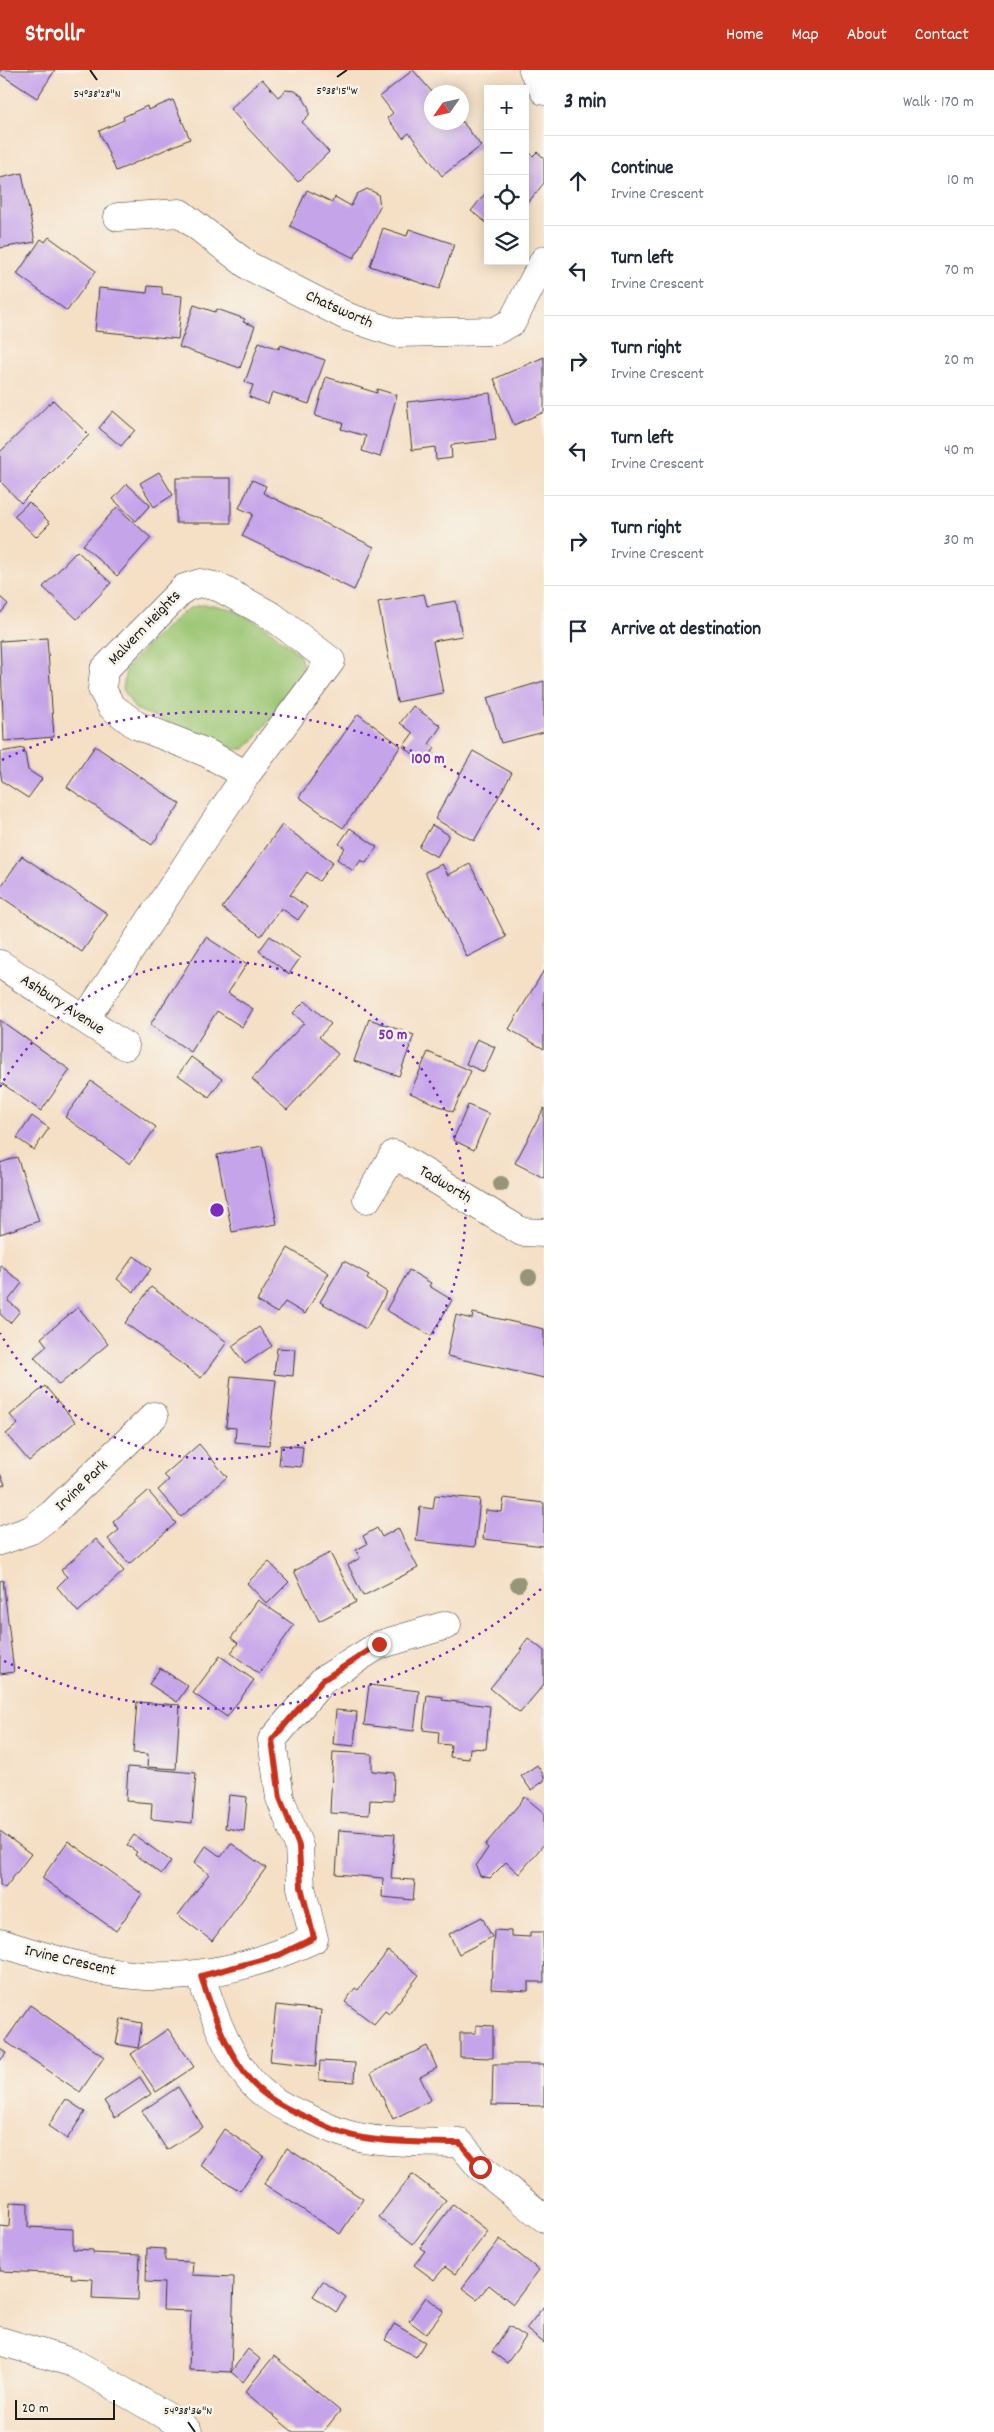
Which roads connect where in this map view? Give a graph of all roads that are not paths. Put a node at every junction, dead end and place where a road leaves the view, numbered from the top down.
1 (534, 70) edge
2 (544, 91) edge
3 (118, 218) dead end
4 (544, 260) edge
5 (246, 775) junction
6 (0, 964) edge
7 (85, 1019) junction
8 (125, 1046) dead end
9 (367, 1199) dead end
10 (544, 1233) edge
11 (154, 1416) dead end
12 (0, 1541) edge
13 (447, 1625) dead end
14 (0, 1943) edge
15 (201, 1976) junction
16 (544, 2218) edge
17 (0, 2341) edge
18 (188, 2432) edge

1 - 2 street
3 - 4 street, Chatsworth
5 - 5 street, Malvern Heights
5 - 7 street, Malvern Heights
6 - 7 street, Ashbury Avenue
7 - 8 street, Ashbury Avenue
9 - 10 street, Tadworth
11 - 12 street, Irvine Park
13 - 15 street, Irvine Crescent
14 - 15 street, Irvine Crescent
15 - 16 street
17 - 18 street

